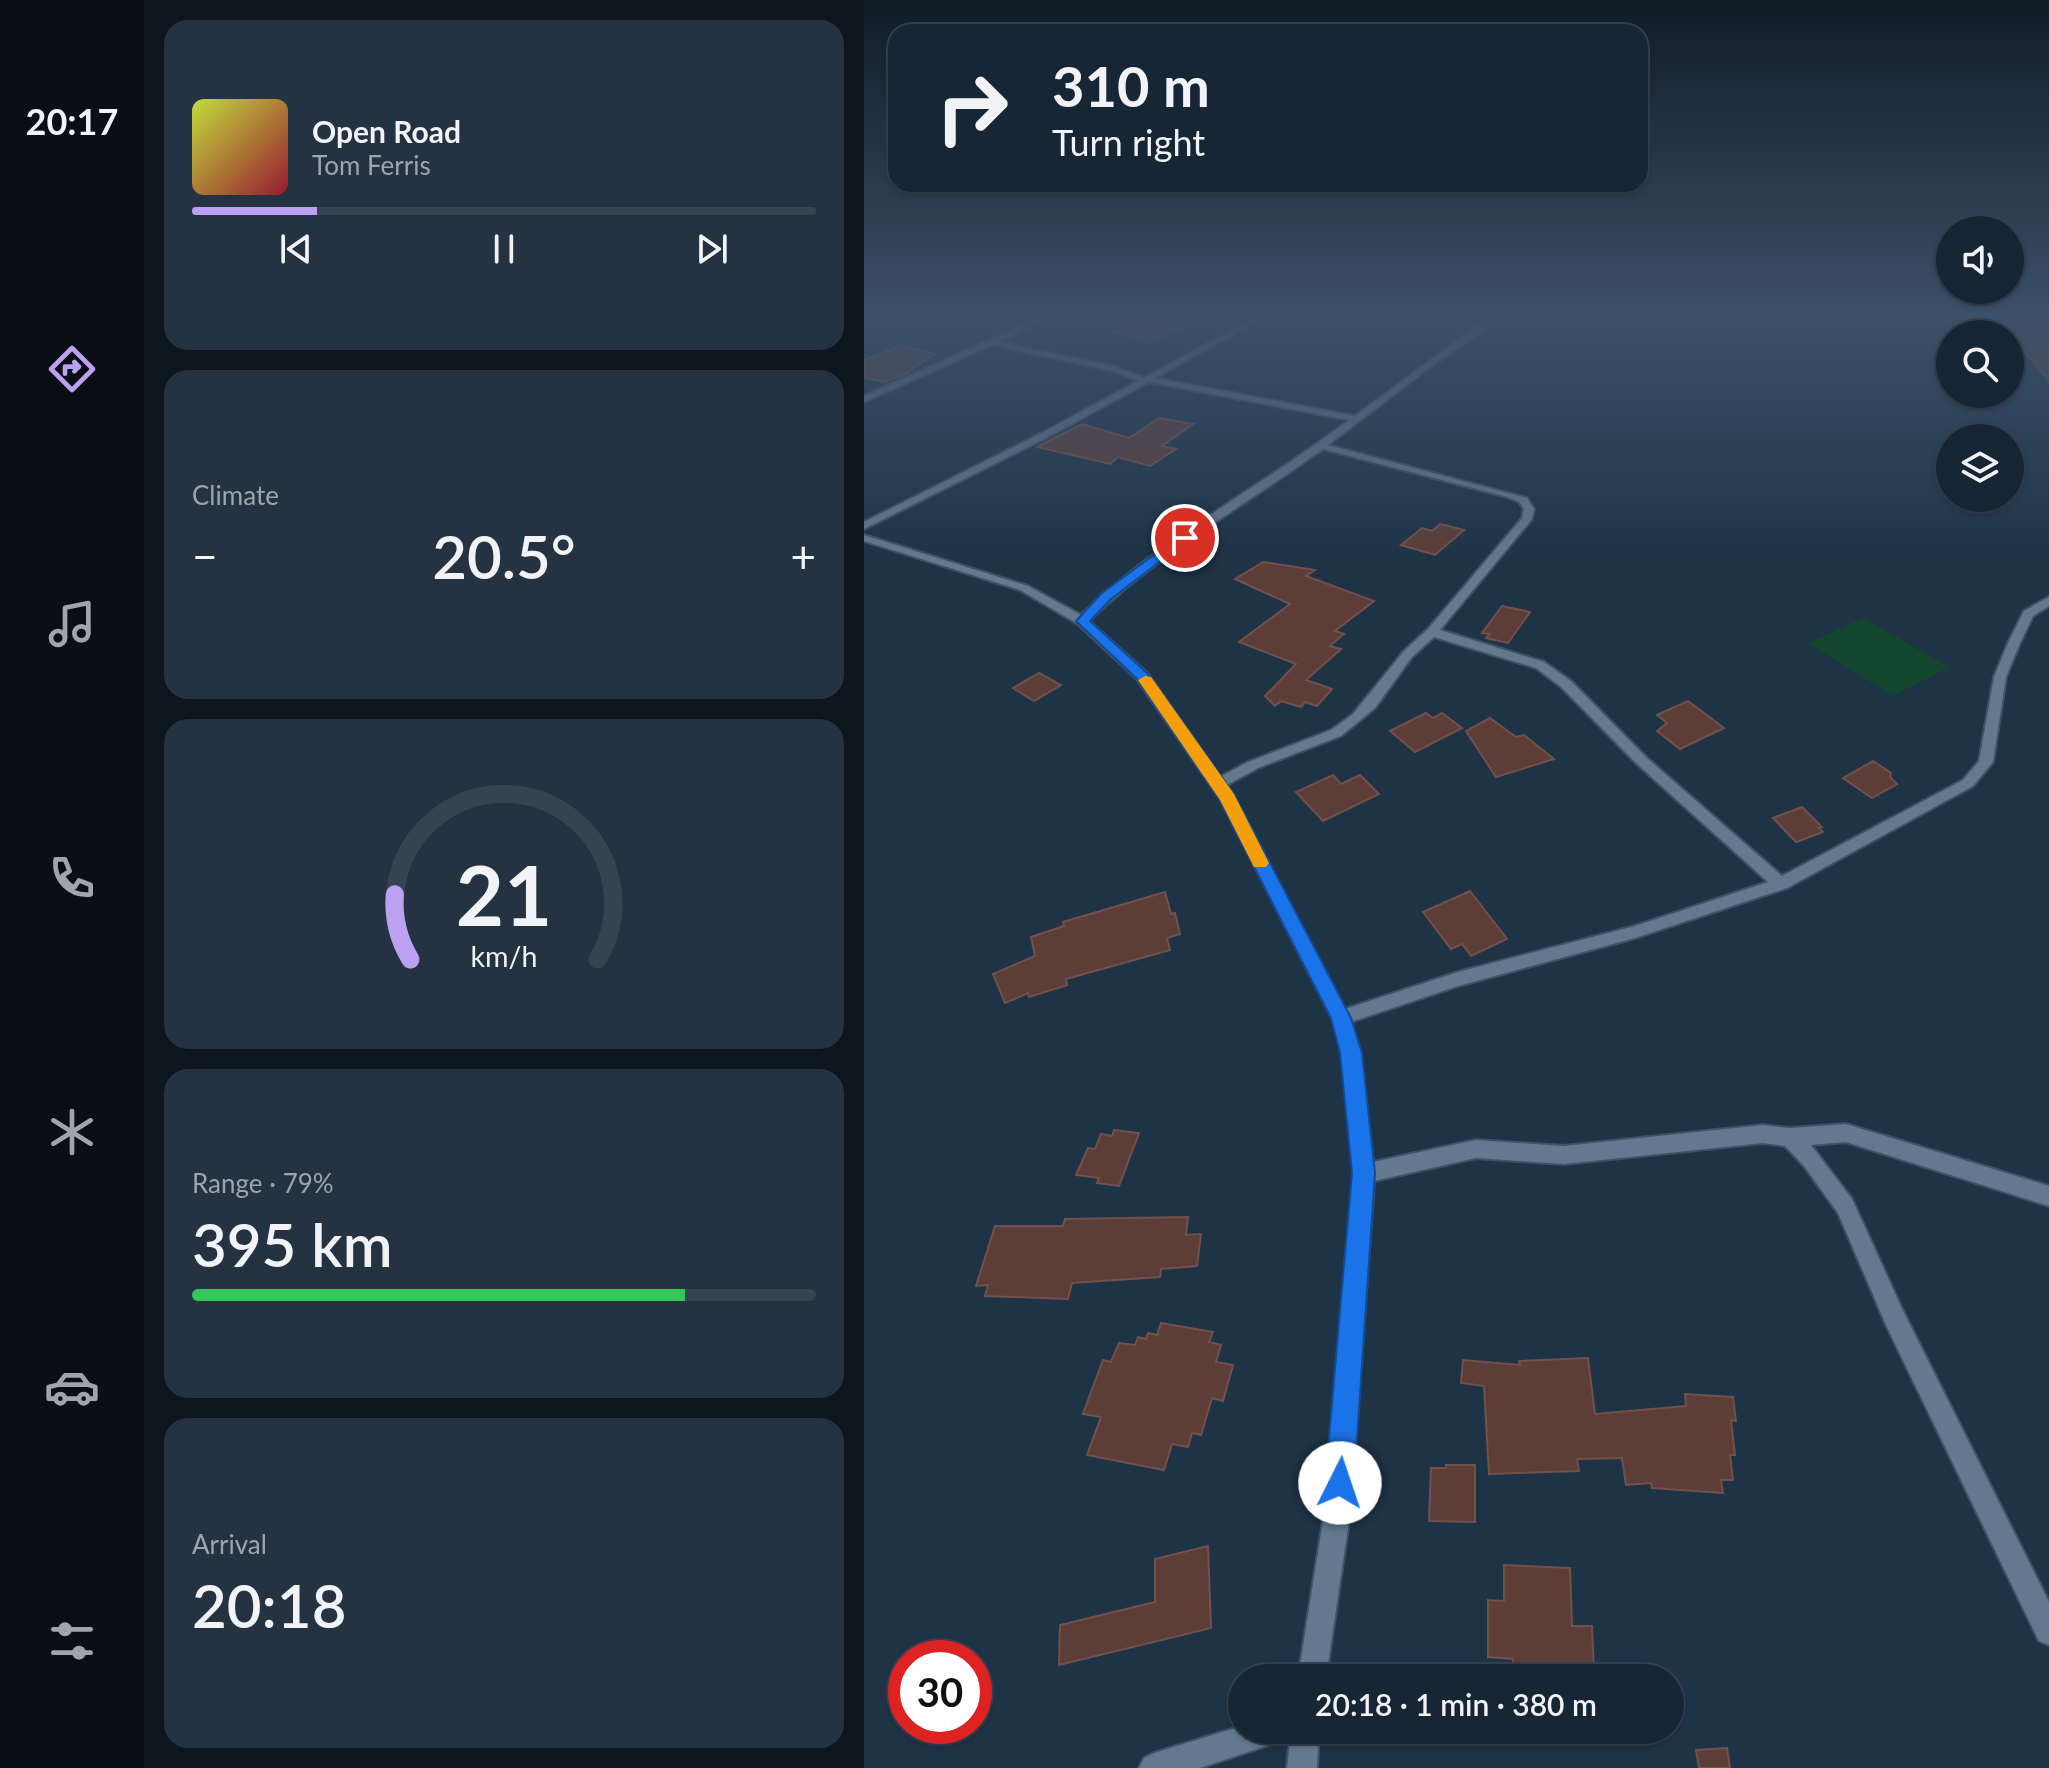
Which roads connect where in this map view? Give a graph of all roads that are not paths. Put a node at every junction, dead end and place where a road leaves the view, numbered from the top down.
1 (1111, 399) edge
2 (1245, 399) edge
3 (1383, 399) edge
4 (1356, 419) junction
5 (1321, 446) junction
6 (864, 526) edge
7 (864, 538) edge
8 (2049, 601) edge
9 (1082, 621) junction
10 (1432, 632) junction
11 (1218, 784) junction
12 (1781, 884) junction
13 (1341, 1018) junction
14 (1790, 1137) junction
15 (1364, 1173) junction
16 (2049, 1196) edge
17 (2049, 1631) edge
18 (1314, 1664) edge
19 (1230, 1744) edge
20 (1304, 1744) edge
21 (1154, 1768) edge
22 (1302, 1768) edge

1 - 6 street
2 - 4 street
3 - 4 street
4 - 5 street
5 - 9 street
5 - 10 street
7 - 9 street
8 - 12 street
9 - 11 street
10 - 11 street
10 - 12 street
11 - 13 street
12 - 13 street
13 - 15 street
14 - 15 street
14 - 16 street
14 - 17 street
15 - 18 street
19 - 21 street
20 - 22 street

